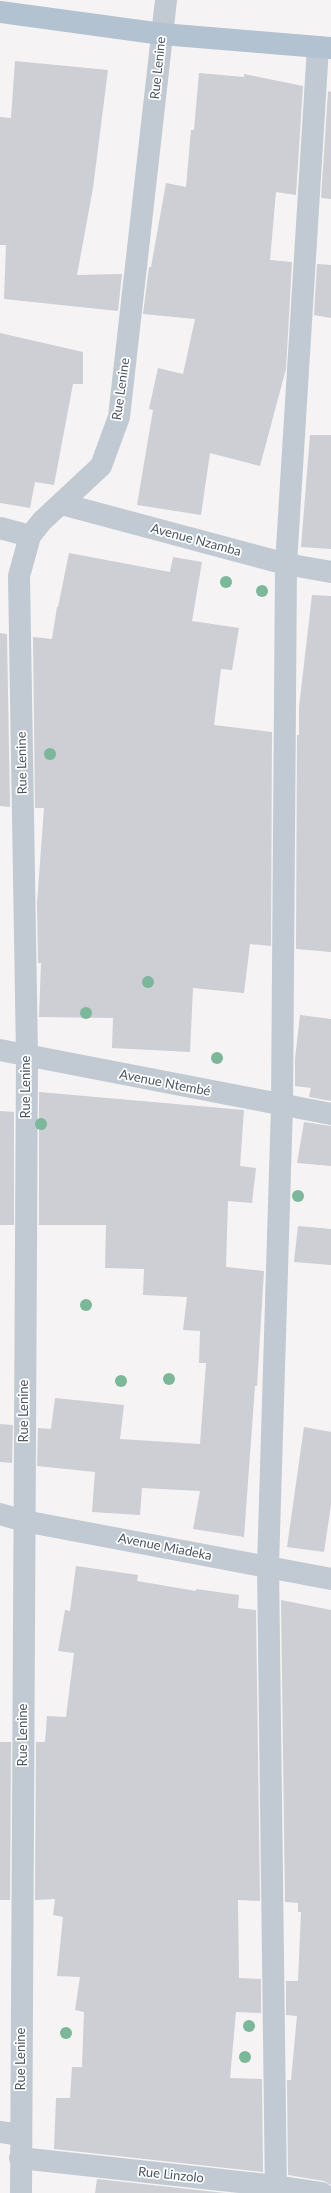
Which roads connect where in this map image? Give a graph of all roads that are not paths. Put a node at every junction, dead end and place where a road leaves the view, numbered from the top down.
1 (0, 12) edge
2 (164, 17) edge
3 (325, 47) edge
4 (62, 504) junction
5 (0, 528) edge
6 (30, 536) junction
7 (286, 564) junction
8 (331, 572) edge
9 (0, 1050) edge
10 (27, 1056) junction
11 (282, 1105) junction
12 (331, 1114) edge
13 (0, 1514) edge
14 (24, 1521) junction
15 (268, 1566) junction
16 (331, 1579) edge
17 (10, 2133) edge
18 (20, 2158) junction
19 (276, 2190) edge
20 (21, 2193) edge
21 (322, 2193) edge

1 - 2 main road
2 - 3 main road
2 - 4 street, Rue Lenine
3 - 7 street
4 - 6 street, Rue Lenine
4 - 7 street, Avenue Nzamba
5 - 6 street
6 - 10 street, Rue Lenine
7 - 8 street, Avenue Nzamba
7 - 11 street
9 - 10 street, Avenue Ntembé
10 - 11 street, Avenue Ntembé
10 - 14 street, Rue Lenine
11 - 12 street, Avenue Ntembé
11 - 15 street
13 - 14 street, Avenue Miadeka
14 - 15 street, Avenue Miadeka
14 - 17 street, Rue Lenine
15 - 16 street, Avenue Miadeka
15 - 19 street
17 - 18 street, Rue Lenine
18 - 19 street, Rue Linzolo
18 - 20 street, Rue Lenine
19 - 21 street, Rue Linzolo

